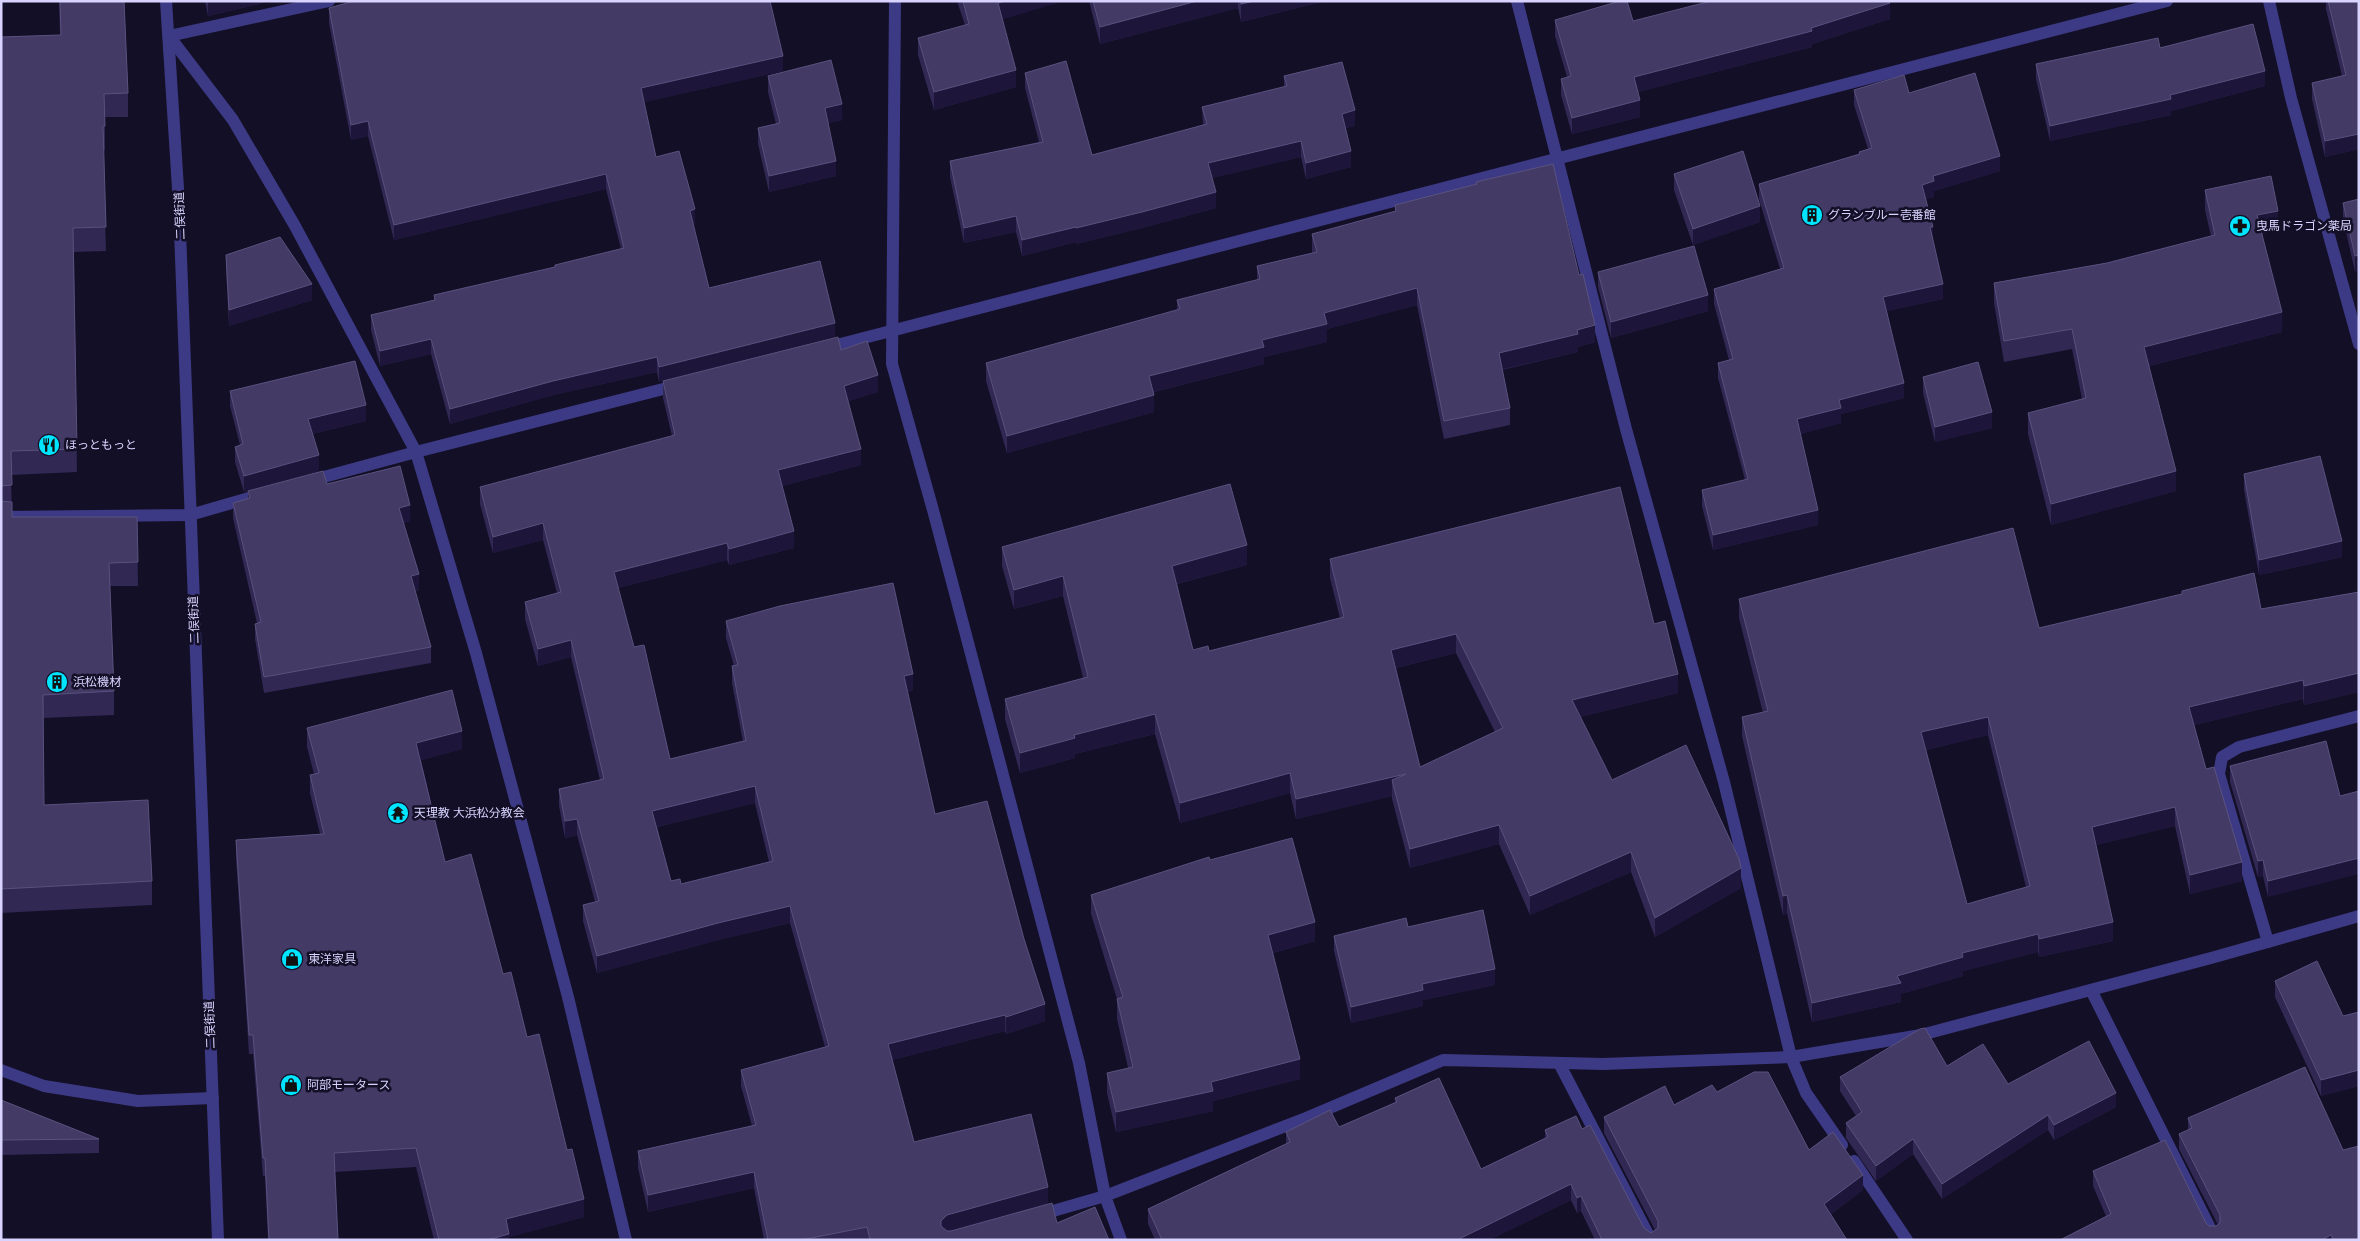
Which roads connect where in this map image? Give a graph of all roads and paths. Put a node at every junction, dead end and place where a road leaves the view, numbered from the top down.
1 (166, 1) edge
2 (329, 1) edge
3 (895, 1) edge
4 (1517, 1) edge
5 (2167, 1) edge
6 (2269, 1) edge
7 (169, 36) junction
8 (1556, 158) junction
9 (893, 331) junction
10 (2359, 344) edge
11 (817, 350) edge
12 (693, 382) edge
13 (416, 452) junction
14 (294, 486) edge
15 (275, 491) edge
16 (190, 514) junction
17 (1, 517) edge
18 (2359, 716) edge
19 (2359, 916) edge
20 (2268, 942) junction
21 (2091, 990) junction
22 (1790, 1057) junction
23 (1559, 1063) junction
24 (1, 1070) edge
25 (213, 1098) junction
26 (1105, 1196) junction
27 (1023, 1219) edge
28 (2213, 1234) edge
29 (218, 1240) edge
30 (626, 1240) edge
31 (1121, 1240) edge
32 (1651, 1240) edge
33 (1907, 1240) edge

1 - 7 street, 二俣街道
2 - 7 street
3 - 9 street
4 - 8 street
5 - 8 street
6 - 10 street
7 - 13 street
7 - 16 street, 二俣街道
8 - 9 street
8 - 22 street
9 - 11 street
9 - 26 street
12 - 13 street
13 - 14 street
13 - 30 street
15 - 16 street
16 - 17 street
16 - 25 street, 二俣街道
18 - 20 street
19 - 20 street
20 - 21 street
21 - 22 street
21 - 28 street
22 - 23 street
22 - 33 street
23 - 26 street
23 - 32 street
24 - 25 street
25 - 29 street, 二俣街道
26 - 27 street
26 - 31 street

